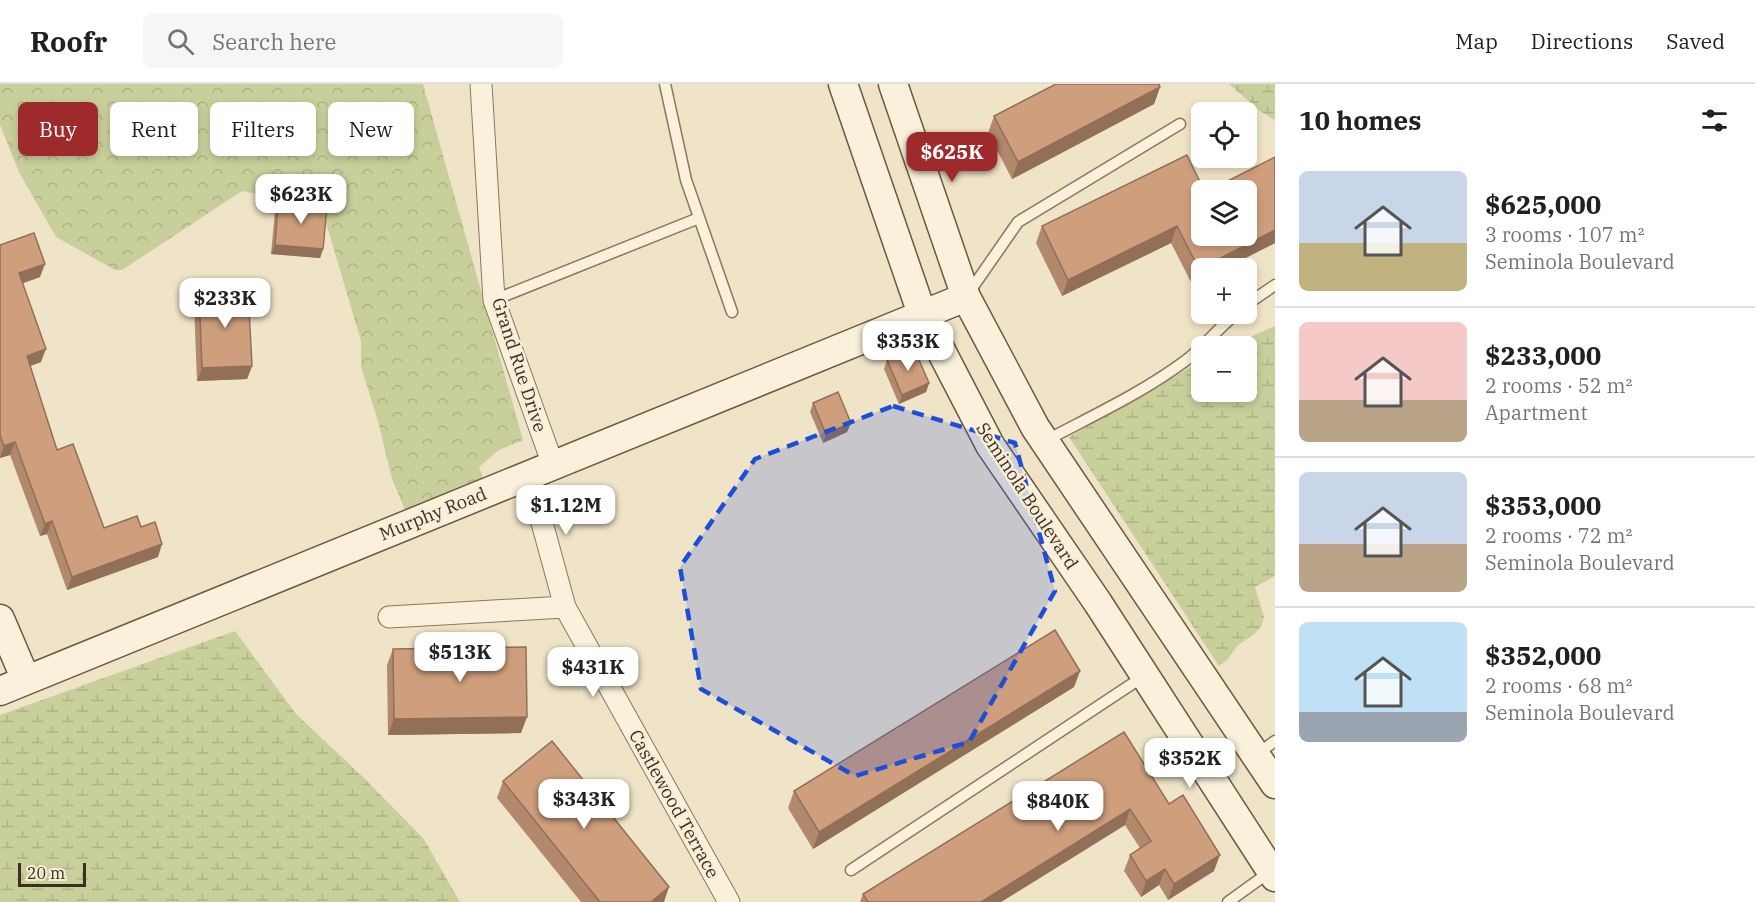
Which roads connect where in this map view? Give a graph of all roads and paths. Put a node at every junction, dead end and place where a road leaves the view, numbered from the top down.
1 (481, 84) edge
2 (665, 84) edge
3 (843, 84) edge
4 (893, 84) edge
5 (1180, 124) dead end
6 (699, 218) junction
7 (1275, 285) edge
8 (966, 297) junction
9 (1257, 297) edge
10 (494, 300) junction
11 (732, 312) dead end
12 (922, 314) junction
13 (1225, 324) edge
14 (1045, 441) junction
15 (541, 470) junction
16 (565, 607) junction
17 (389, 617) dead end
18 (0, 619) edge
19 (1145, 676) junction
20 (26, 680) junction
21 (0, 691) edge
22 (1265, 748) edge
23 (1275, 784) edge
24 (850, 870) dead end
25 (1273, 874) edge
26 (729, 902) edge
27 (1228, 902) edge

1 - 10 street, Grand Rue Drive
2 - 6 lane
3 - 12 main road, Seminola Boulevard
4 - 8 main road
5 - 8 lane
6 - 10 lane
6 - 11 lane
7 - 9 lane
8 - 12 main road, Murphy Road
8 - 14 main road
10 - 15 street, Grand Rue Drive
12 - 15 main road, Murphy Road
12 - 19 main road, Seminola Boulevard
13 - 14 lane
14 - 22 main road
15 - 16 street, Grand Rue Drive
15 - 20 main road, Murphy Road
16 - 17 street
16 - 26 street, Castlewood Terrace
18 - 20 main road
19 - 24 lane
19 - 25 main road, Seminola Boulevard
20 - 21 main road, Murphy Road
22 - 23 main road
25 - 27 lane

